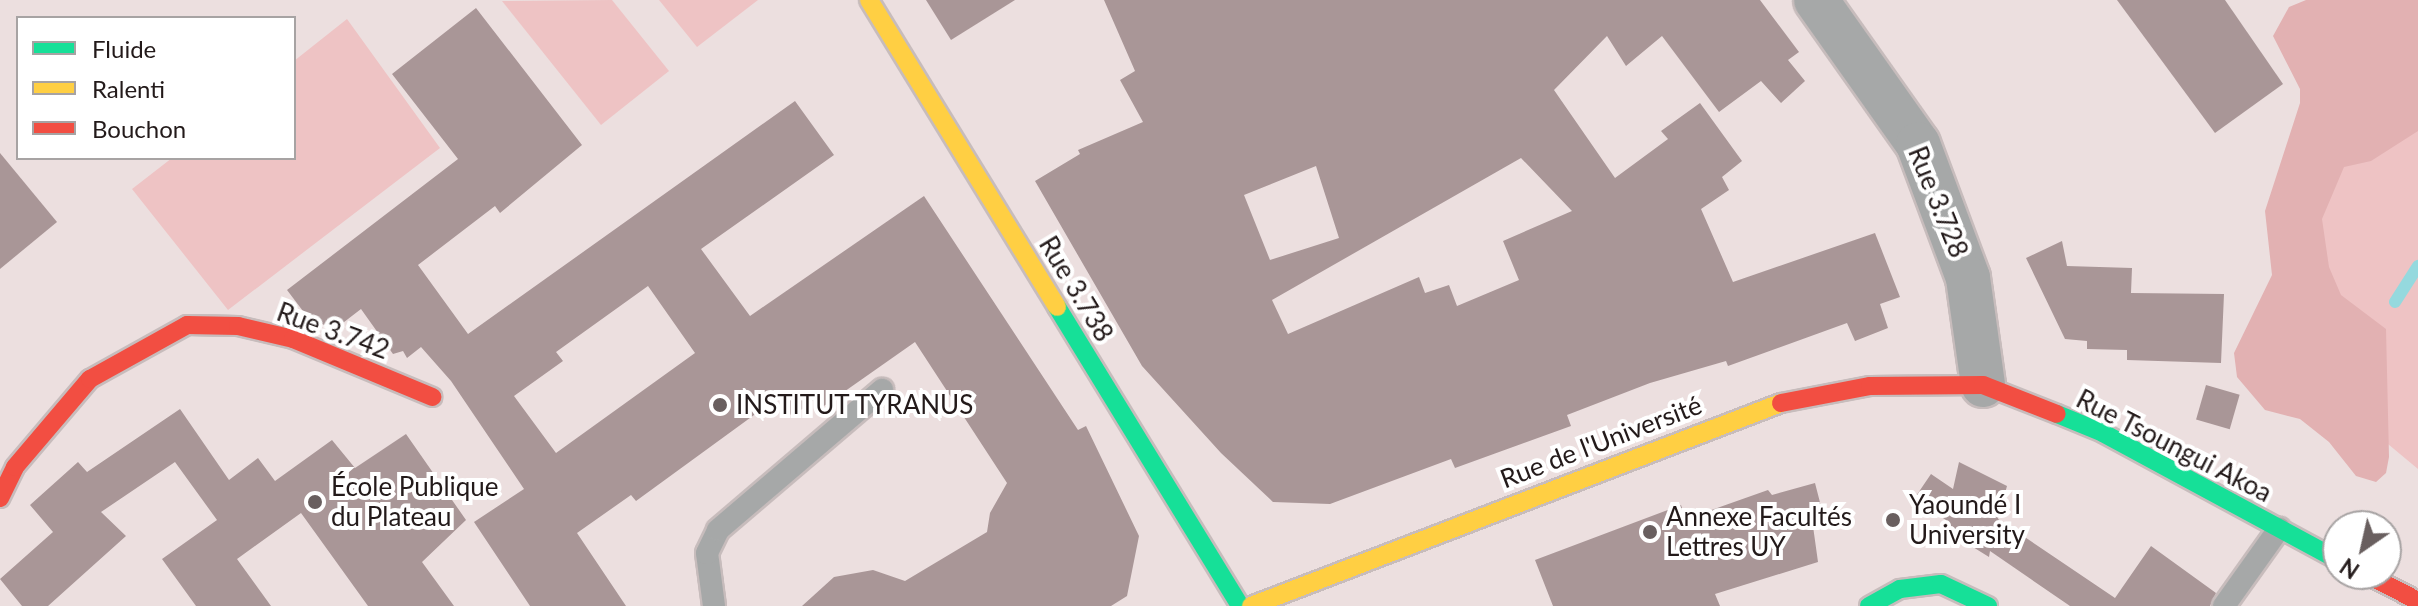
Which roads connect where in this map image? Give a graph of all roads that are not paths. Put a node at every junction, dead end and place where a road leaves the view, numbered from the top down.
1 (869, 0) edge
2 (1816, 0) edge
3 (1983, 385) junction
4 (882, 390) dead end
5 (432, 397) dead end
6 (0, 498) edge
7 (2279, 529) junction
8 (2322, 552) edge
9 (2397, 590) edge
10 (2418, 601) edge
11 (714, 606) edge
12 (1240, 606) edge
13 (1251, 606) edge
14 (1869, 606) edge
15 (1988, 606) edge
16 (2224, 606) edge

1 - 12 street, Rue 3.738
2 - 3 street, Rue 3.728
3 - 7 street, Rue Tsoungui Akoa
3 - 13 street, Rue de l'Université
4 - 11 lane
5 - 6 street, Rue 3.742
7 - 8 street, Rue Tsoungui Akoa
7 - 16 lane
9 - 10 street
14 - 15 street

